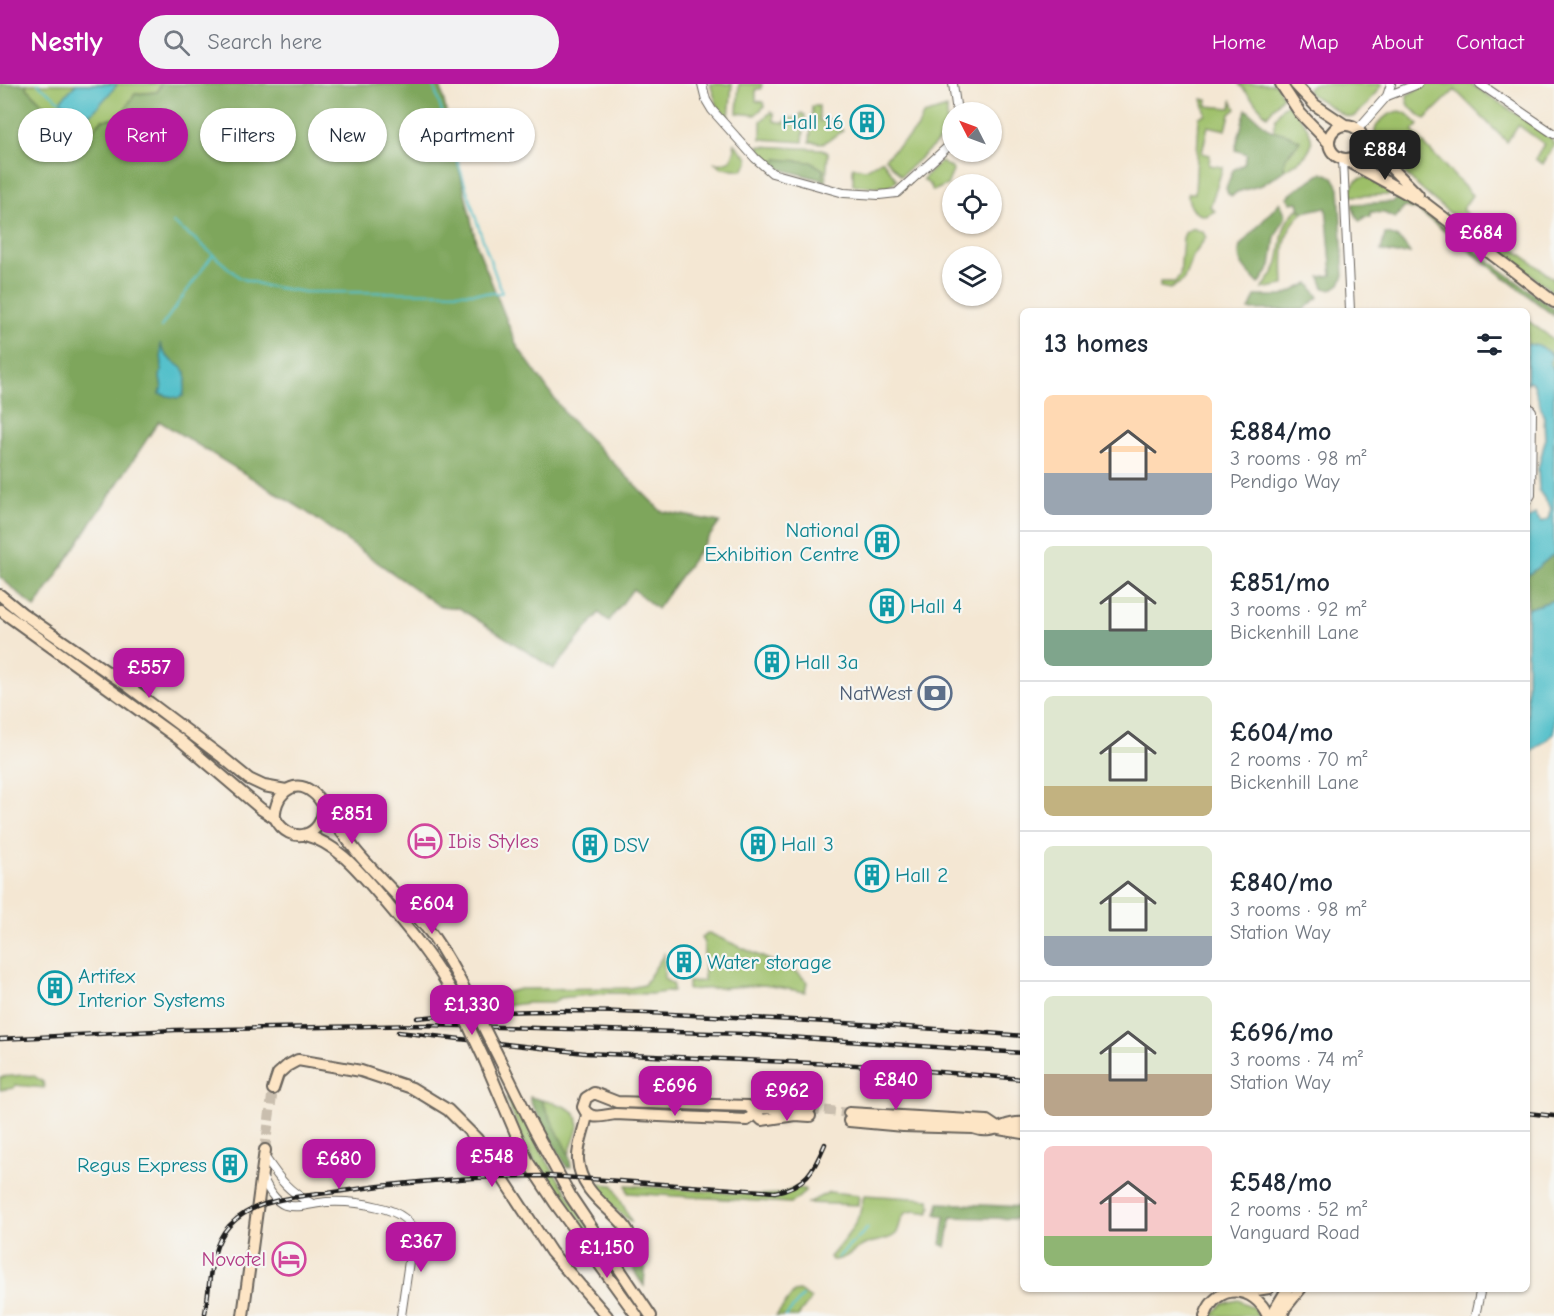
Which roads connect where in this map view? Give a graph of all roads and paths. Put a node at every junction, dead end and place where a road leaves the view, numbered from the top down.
1 (702, 84) edge
2 (953, 84) edge
3 (1281, 84) edge
4 (1296, 84) edge
5 (1391, 84) edge
6 (1418, 84) edge
7 (1480, 84) edge
8 (1387, 96) junction
9 (956, 102) edge
10 (1345, 125) junction
11 (1361, 134) junction
12 (1554, 134) edge
13 (1329, 143) junction
14 (942, 152) edge
15 (1345, 160) junction
16 (1426, 204) junction
17 (1554, 302) edge
18 (1350, 308) edge
19 (1530, 409) edge
20 (1530, 496) edge
21 (0, 595) edge
22 (0, 610) edge
23 (286, 790) junction
24 (323, 805) junction
25 (275, 818) junction
26 (302, 835) junction
27 (273, 1089) tunnel mouth
28 (606, 1099) junction
29 (810, 1112) tunnel mouth
30 (587, 1114) junction
31 (756, 1114) junction
32 (601, 1116) junction
33 (849, 1117) tunnel mouth
34 (1020, 1123) edge
35 (999, 1129) junction
36 (1020, 1132) edge
37 (265, 1153) joint
38 (262, 1177) junction
39 (311, 1203) junction
40 (588, 1224) junction
41 (1232, 1292) edge
42 (1244, 1292) edge
43 (1285, 1292) edge
44 (1298, 1292) edge
45 (1480, 1292) edge
46 (243, 1316) edge
47 (401, 1316) edge
48 (607, 1316) edge
49 (637, 1316) edge
50 (651, 1316) edge
51 (1204, 1316) edge
52 (1270, 1316) edge
53 (1282, 1316) edge
54 (1475, 1316) edge

1 - 14 street
2 - 9 street
3 - 13 street
4 - 10 street
5 - 8 street
6 - 8 street
7 - 12 street
8 - 11 street
10 - 11 street
10 - 13 street
11 - 15 street
11 - 16 street
13 - 15 street
15 - 16 street
15 - 18 street
16 - 17 street
19 - 20 street
21 - 23 street
22 - 25 street
23 - 24 street
23 - 25 street
24 - 26 street
24 - 40 street, bridge
25 - 26 street
26 - 49 street, bridge
27 - 48 street
28 - 30 street
28 - 31 street
28 - 32 street
29 - 31 street
30 - 32 street
30 - 40 street
31 - 32 street
33 - 35 street
34 - 35 street
35 - 36 street
37 - 38 street
37 - 39 street
38 - 39 street
38 - 46 street
39 - 47 street
40 - 50 street
41 - 51 street
42 - 52 street
43 - 52 street
44 - 53 street
45 - 54 street

